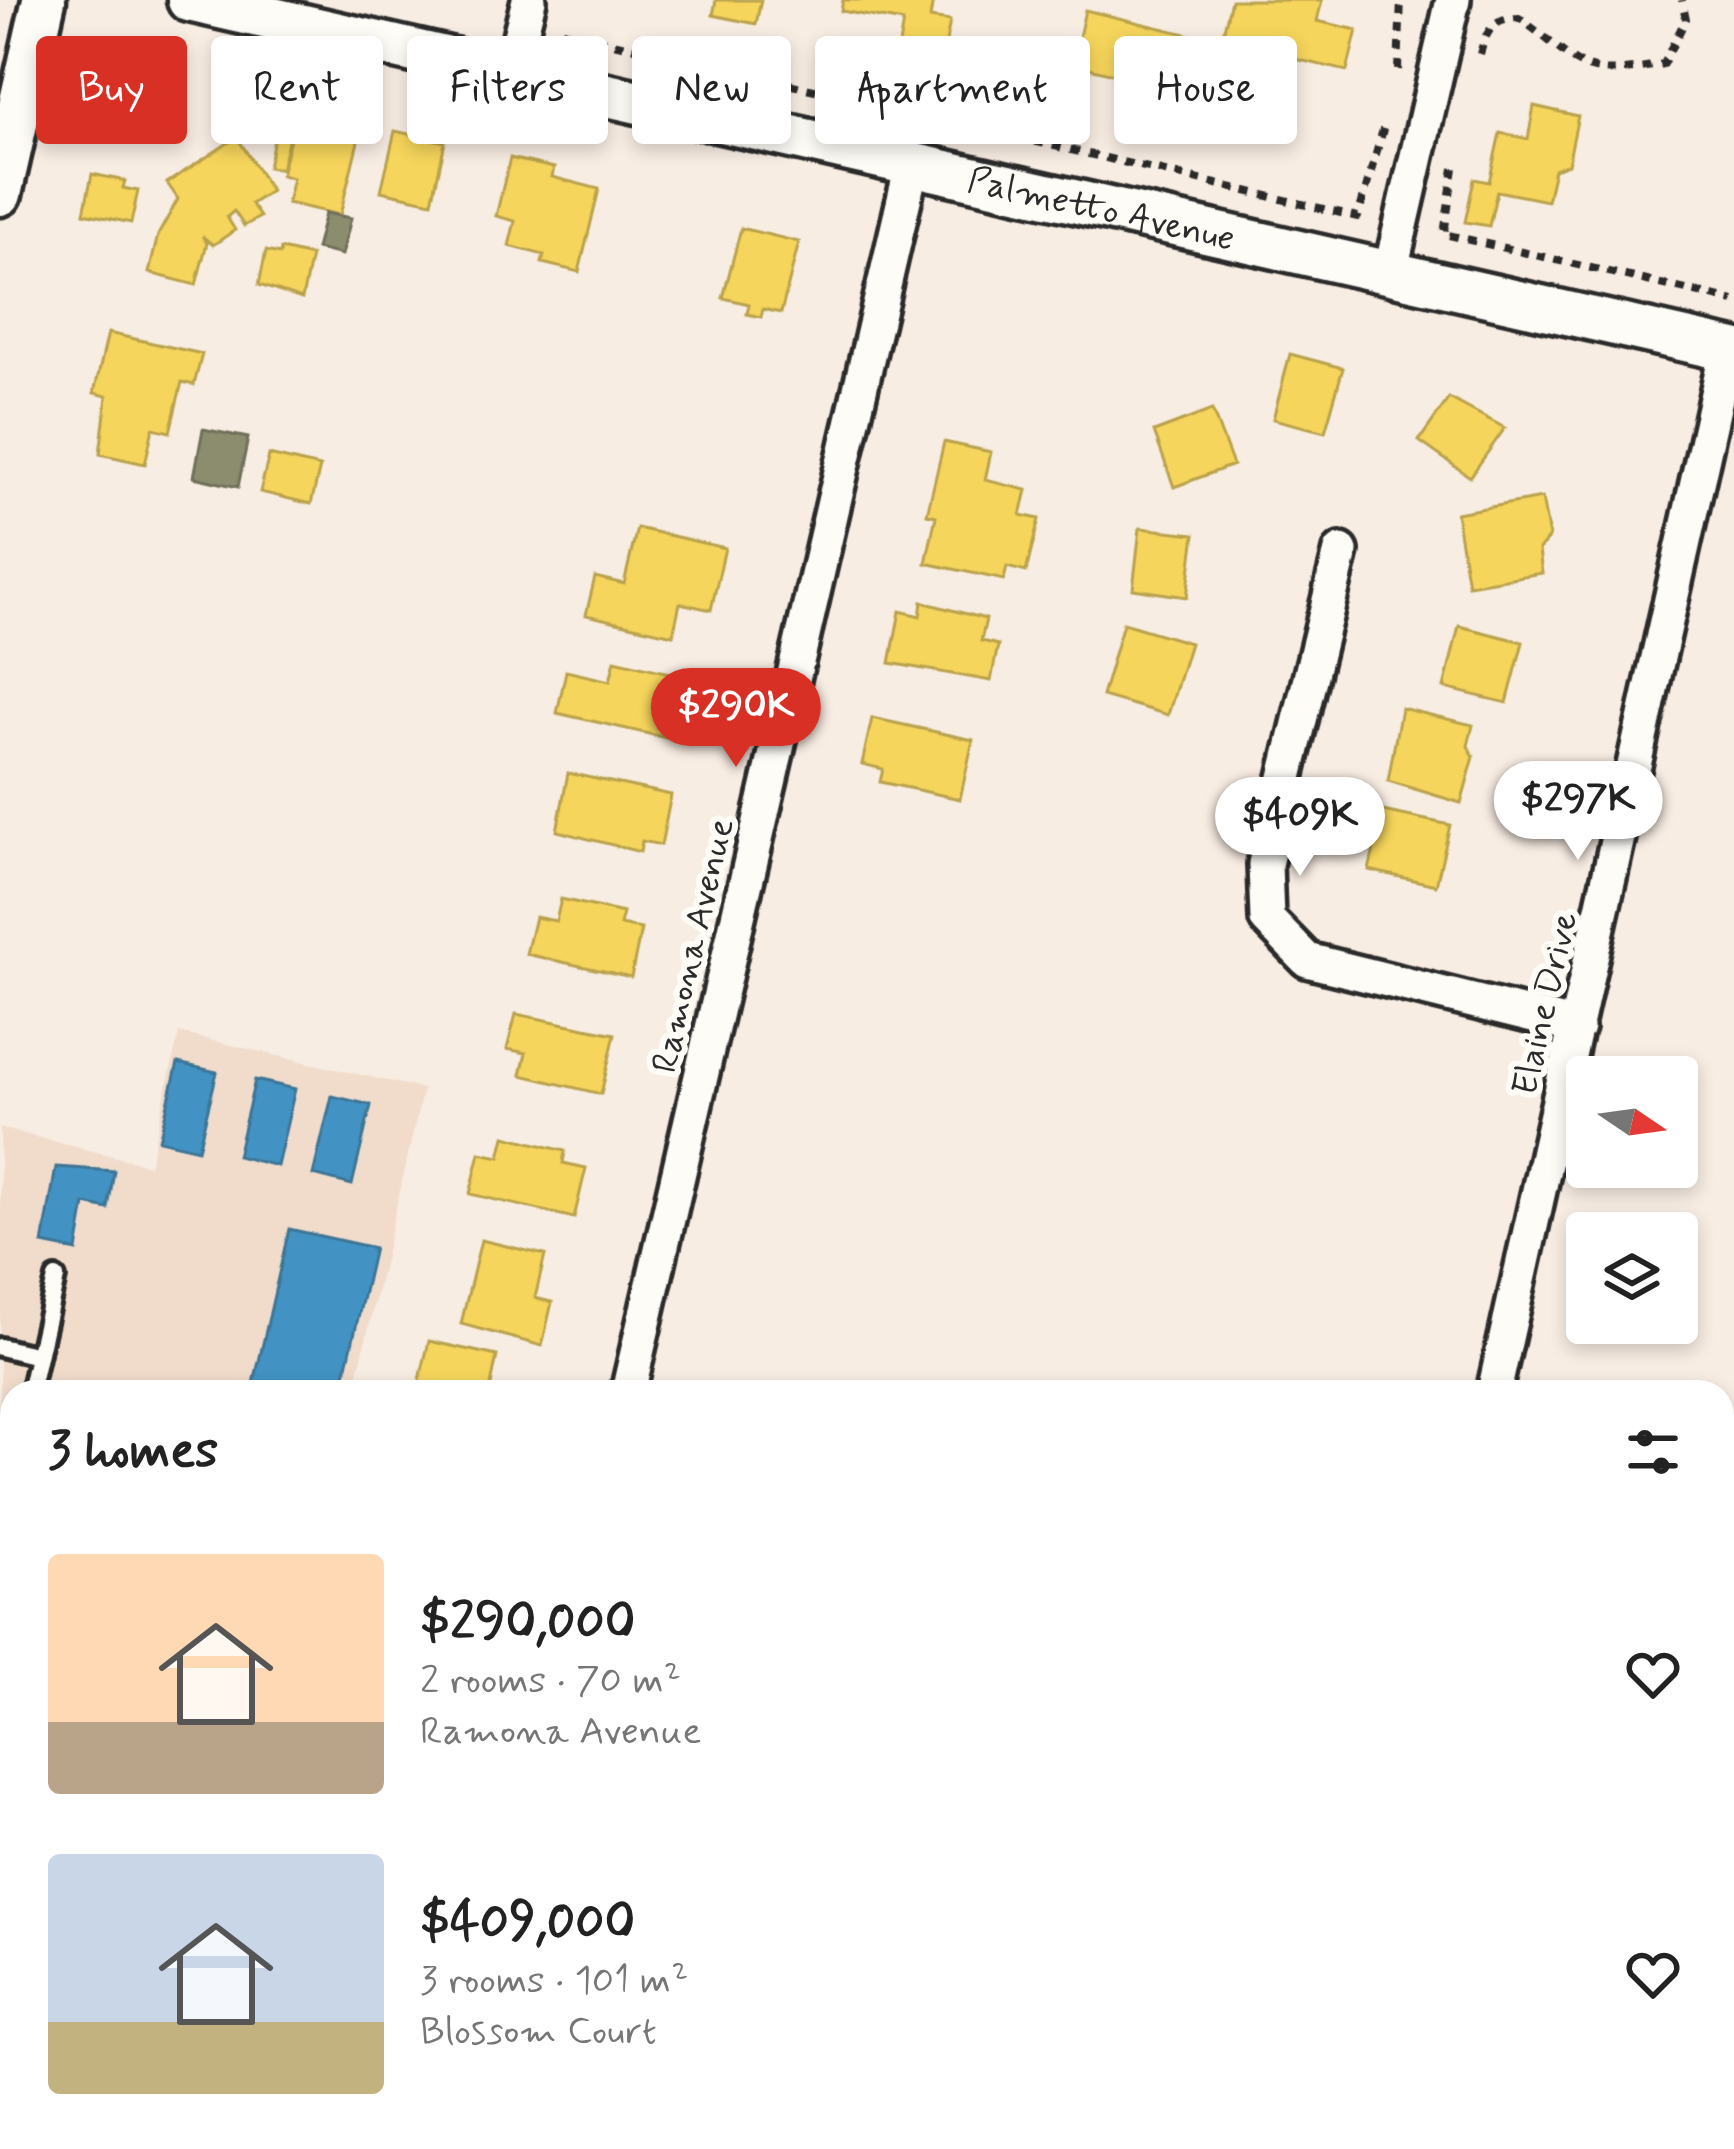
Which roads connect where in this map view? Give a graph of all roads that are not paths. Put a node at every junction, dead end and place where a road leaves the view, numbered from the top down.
1 (44, 0) edge
2 (189, 0) edge
3 (530, 0) edge
4 (1453, 0) edge
5 (521, 36) edge
6 (407, 49) edge
7 (608, 95) edge
8 (912, 165) junction
9 (0, 194) edge
10 (1391, 269) junction
11 (1730, 350) edge
12 (1341, 551) dead end
13 (1577, 1027) junction
14 (56, 1278) dead end
15 (0, 1347) edge
16 (38, 1356) junction
17 (33, 1380) edge
18 (631, 1380) edge
19 (1497, 1380) edge

1 - 9 street
2 - 6 street, Palmetto Avenue
3 - 5 street
4 - 10 street
7 - 8 street, Palmetto Avenue
8 - 10 street, Palmetto Avenue
8 - 18 street, Ramona Avenue
10 - 11 street, Palmetto Avenue
11 - 13 street, Elaine Drive
12 - 13 street
13 - 19 street, Elaine Drive
14 - 16 lane
15 - 16 lane
16 - 17 lane

